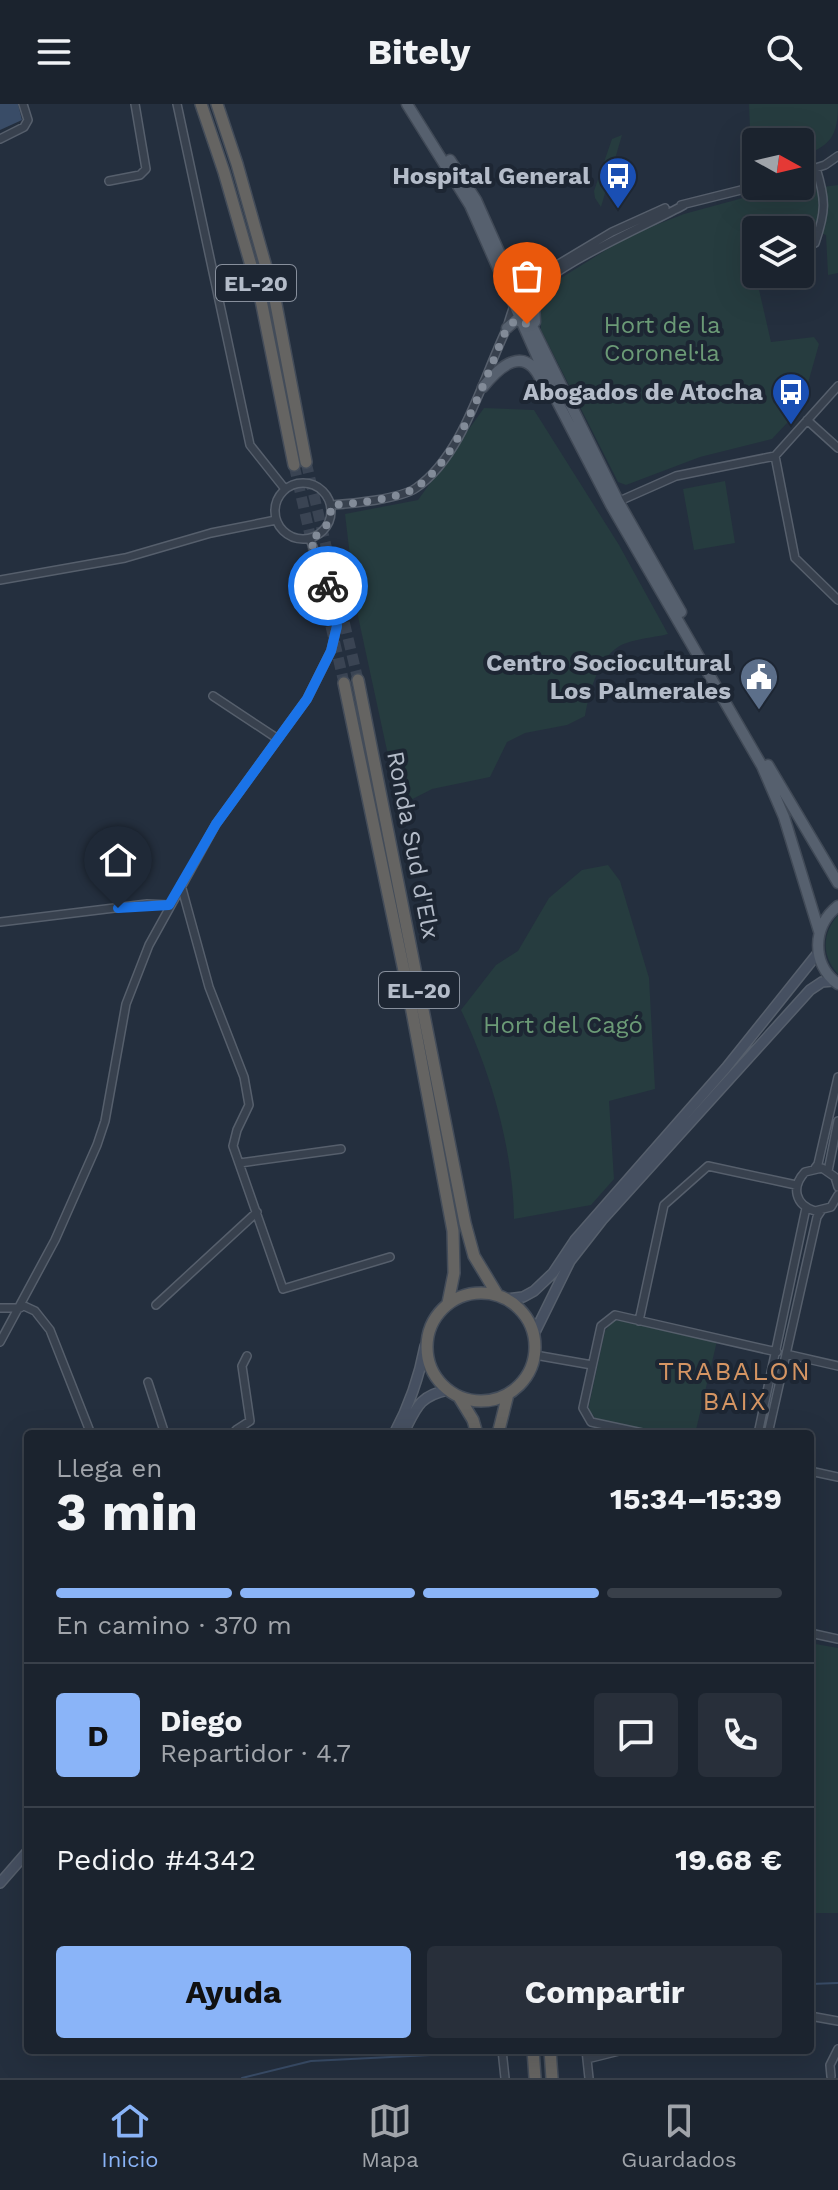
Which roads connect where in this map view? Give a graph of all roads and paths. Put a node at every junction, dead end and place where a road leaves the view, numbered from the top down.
1 (23, 104) edge
2 (135, 104) edge
3 (177, 104) edge
4 (201, 104) edge
5 (217, 104) edge
6 (410, 104) edge
7 (0, 139) edge
8 (838, 156) edge
9 (816, 168) joint
10 (109, 181) dead end
11 (742, 190) edge
12 (815, 243) dead end
13 (504, 262) junction
14 (546, 276) junction
15 (520, 301) junction
16 (523, 321) junction
17 (507, 328) junction
18 (536, 332) junction
19 (554, 369) junction
20 (838, 386) edge
21 (483, 387) junction
22 (564, 413) junction
23 (807, 420) junction
24 (838, 448) edge
25 (775, 456) junction
26 (285, 489) junction
27 (615, 503) junction
28 (331, 505) junction
29 (276, 520) junction
30 (310, 539) junction
31 (0, 580) edge
32 (838, 600) edge
33 (358, 680) tunnel mouth
34 (344, 683) tunnel mouth
35 (213, 696) dead end
36 (278, 739) junction
37 (764, 764) junction
38 (838, 883) edge
39 (181, 885) junction
40 (169, 905) junction
41 (838, 906) edge
42 (0, 922) edge
43 (819, 931) junction
44 (818, 953) junction
45 (836, 982) edge
46 (838, 1077) edge
47 (838, 1121) edge
48 (341, 1149) dead end
49 (240, 1163) junction
50 (815, 1168) junction
51 (828, 1171) junction
52 (796, 1185) junction
53 (838, 1187) edge
54 (838, 1195) edge
55 (806, 1208) junction
56 (821, 1211) junction
57 (257, 1212) junction
58 (390, 1257) dead end
59 (502, 1296) junction
60 (448, 1303) junction
61 (156, 1305) dead end
62 (21, 1306) junction
63 (0, 1308) edge
64 (639, 1321) junction
65 (534, 1334) junction
66 (0, 1342) edge
67 (425, 1346) junction
68 (777, 1352) junction
69 (786, 1354) junction
70 (535, 1355) junction
71 (247, 1356) dead end
72 (592, 1365) junction
73 (838, 1366) edge
74 (148, 1382) dead end
75 (448, 1390) junction
76 (508, 1394) junction
77 (459, 1397) junction
78 (89, 1430) edge
79 (164, 1430) edge
80 (236, 1430) edge
81 (396, 1430) edge
82 (405, 1430) edge
83 (476, 1430) edge
84 (499, 1430) edge
85 (613, 1430) edge
86 (759, 1430) edge
87 (769, 1430) edge
88 (814, 1472) edge
89 (838, 1477) edge
90 (814, 1634) edge
91 (838, 1639) edge
92 (24, 1847) edge
93 (24, 1856) edge
94 (0, 1873) edge
95 (0, 1883) edge
96 (814, 2017) edge
97 (838, 2021) edge
98 (838, 2049) edge
99 (502, 2054) edge
100 (533, 2054) edge
101 (550, 2054) edge
102 (587, 2054) edge
103 (838, 2065) edge
104 (830, 2077) edge
105 (505, 2078) edge
106 (535, 2078) edge
107 (552, 2078) edge
108 (589, 2078) edge

1 - 7 street
2 - 10 street
3 - 26 street
4 - 5 highway, EL-20
6 - 13 main road
6 - 15 main road
8 - 9 street
9 - 12 street
11 - 14 street
13 - 14 main road
13 - 15 main road
14 - 15 street
14 - 18 main road
15 - 16 main road
15 - 17 street
15 - 18 main road
16 - 17 main road
16 - 19 main road
16 - 22 main road
17 - 21 street
18 - 19 main road
19 - 27 main road
20 - 23 street
21 - 22 main road
21 - 28 street
22 - 27 main road
23 - 24 street
23 - 25 street
25 - 27 street
25 - 32 street
26 - 28 street
26 - 29 street
27 - 37 main road
28 - 30 street
29 - 30 street
29 - 31 street
30 - 36 street
33 - 59 highway, Ronda Sud d'Elx / EL-20
34 - 60 highway, Ronda Sud d'Elx / EL-20
35 - 36 street
36 - 39 street
37 - 38 main road
37 - 43 main road
39 - 40 street
39 - 49 street
40 - 42 street
40 - 62 street
41 - 43 main road
43 - 44 main road
44 - 45 main road
44 - 59 main road
45 - 65 main road
46 - 50 street
47 - 51 street
48 - 49 street
49 - 57 street
50 - 51 street
50 - 52 street
51 - 53 street
52 - 55 street
52 - 64 street
54 - 56 street
55 - 56 street
55 - 68 street
56 - 69 street
57 - 58 street
57 - 61 street
59 - 60 highway
59 - 65 highway, EL-20
60 - 67 highway, EL-20
62 - 63 street
62 - 66 street
62 - 78 street
64 - 68 street
64 - 72 street
65 - 70 highway
67 - 75 highway
67 - 81 main road
68 - 86 street
69 - 73 street
69 - 87 street
70 - 72 street
70 - 76 highway
71 - 80 street
72 - 85 street
74 - 79 street
75 - 77 highway
75 - 82 main road
76 - 77 highway
76 - 84 highway
77 - 83 highway
88 - 89 street
90 - 91 street
92 - 94 main road
93 - 95 main road
96 - 97 street
98 - 104 street
99 - 105 street
100 - 106 highway
101 - 107 highway
102 - 108 street
103 - 104 street

